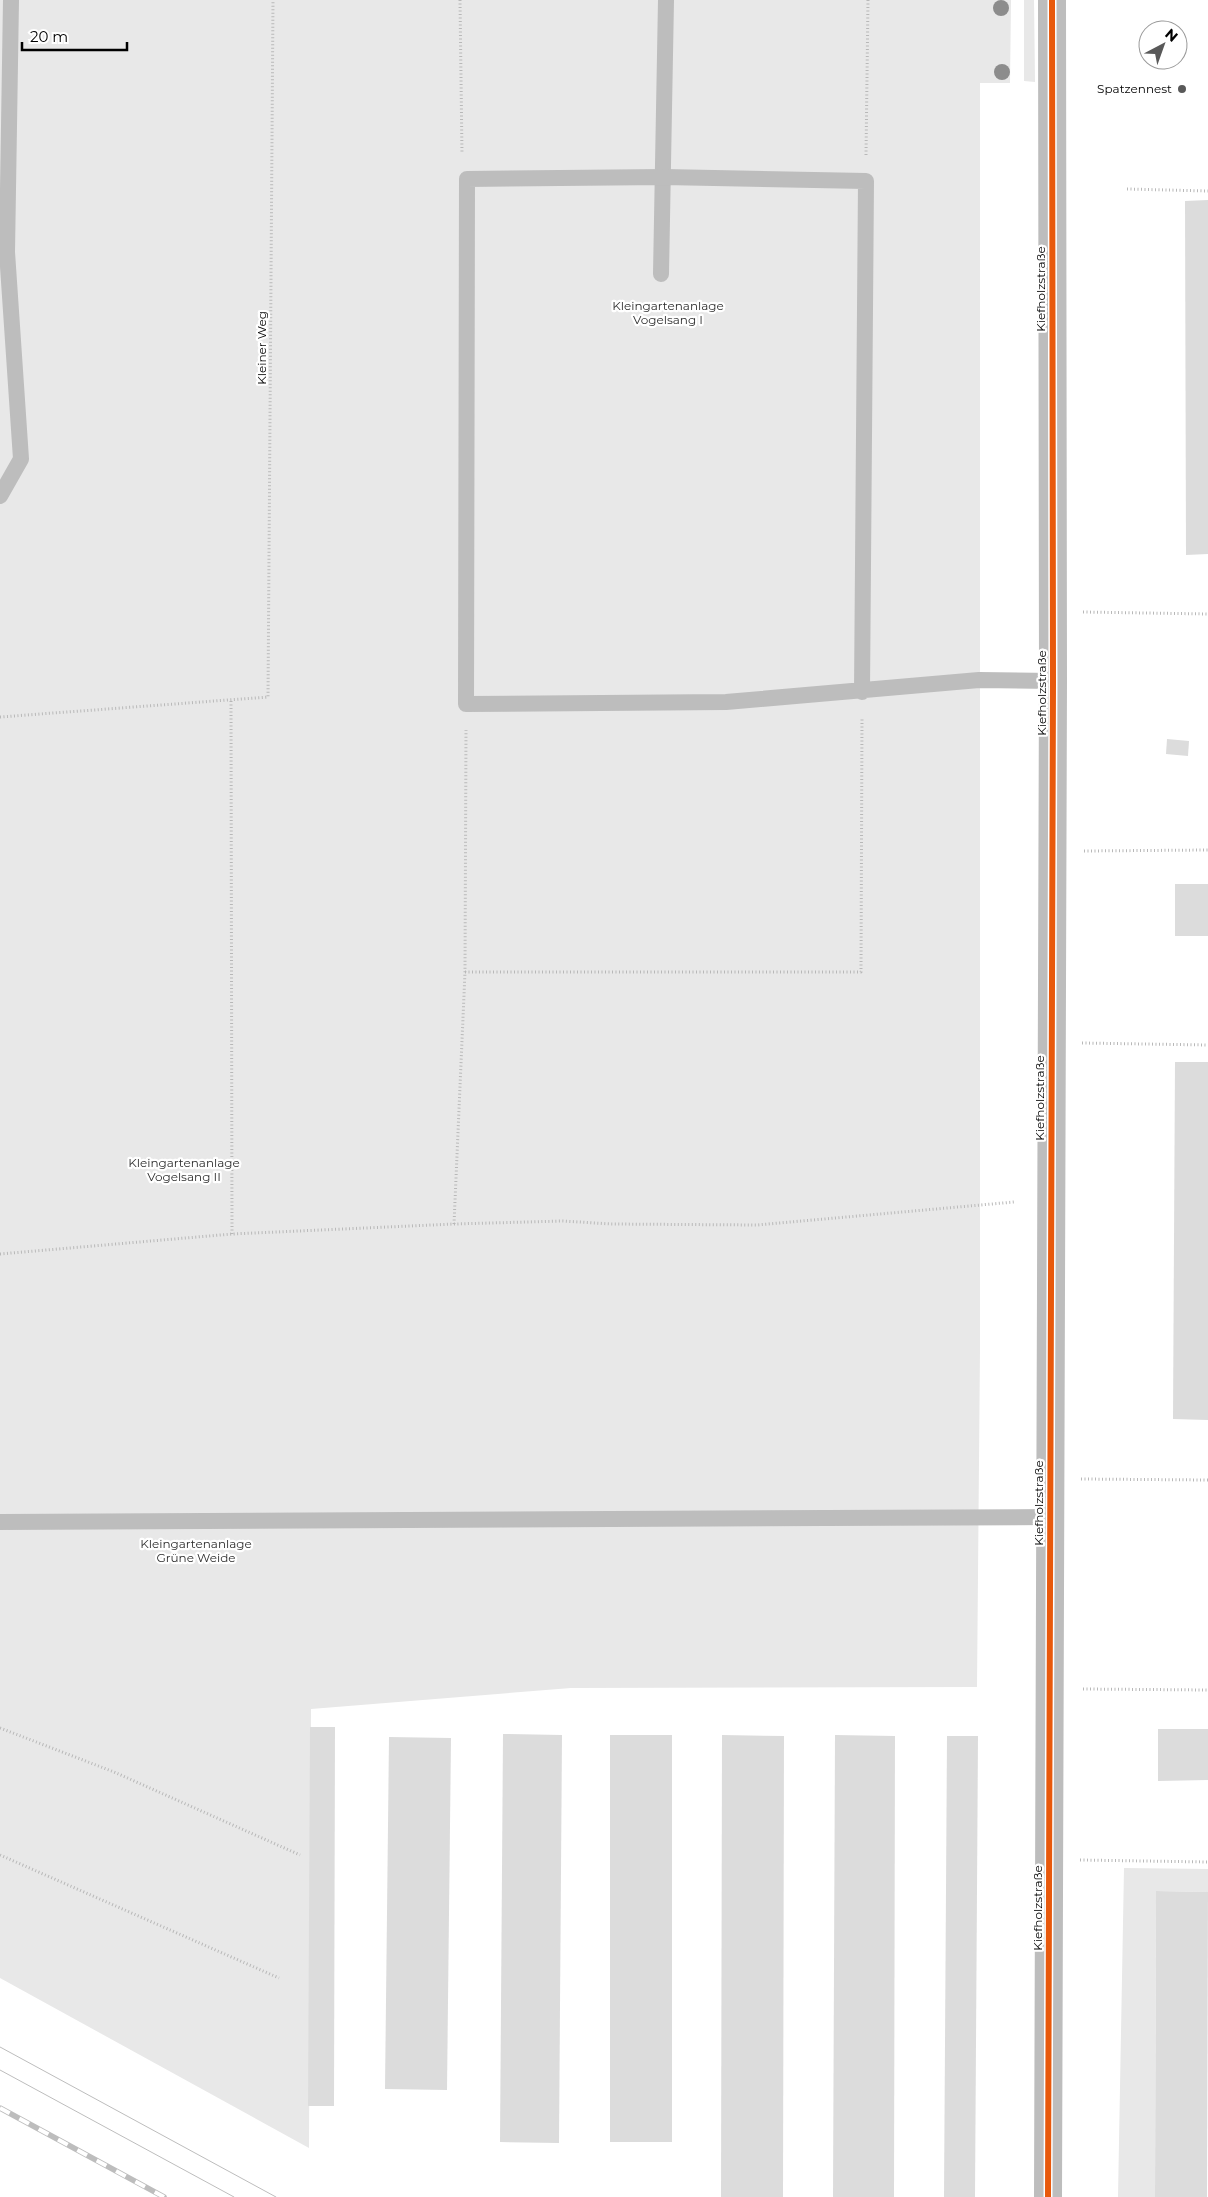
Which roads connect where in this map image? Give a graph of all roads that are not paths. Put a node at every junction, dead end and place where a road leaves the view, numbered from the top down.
1 (11, 0) edge
2 (666, 0) edge
3 (1052, 0) edge
4 (664, 177) junction
5 (661, 274) dead end
6 (0, 496) edge
7 (1053, 681) junction
8 (862, 692) junction
9 (1050, 1517) junction
10 (0, 1522) edge
11 (1048, 2197) edge

1 - 6 lane
2 - 4 lane
3 - 7 street, Kiefholzstraße
4 - 5 lane
4 - 8 lane
4 - 8 lane
7 - 8 lane
7 - 9 street, Kiefholzstraße
9 - 10 lane
9 - 11 street, Kiefholzstraße

